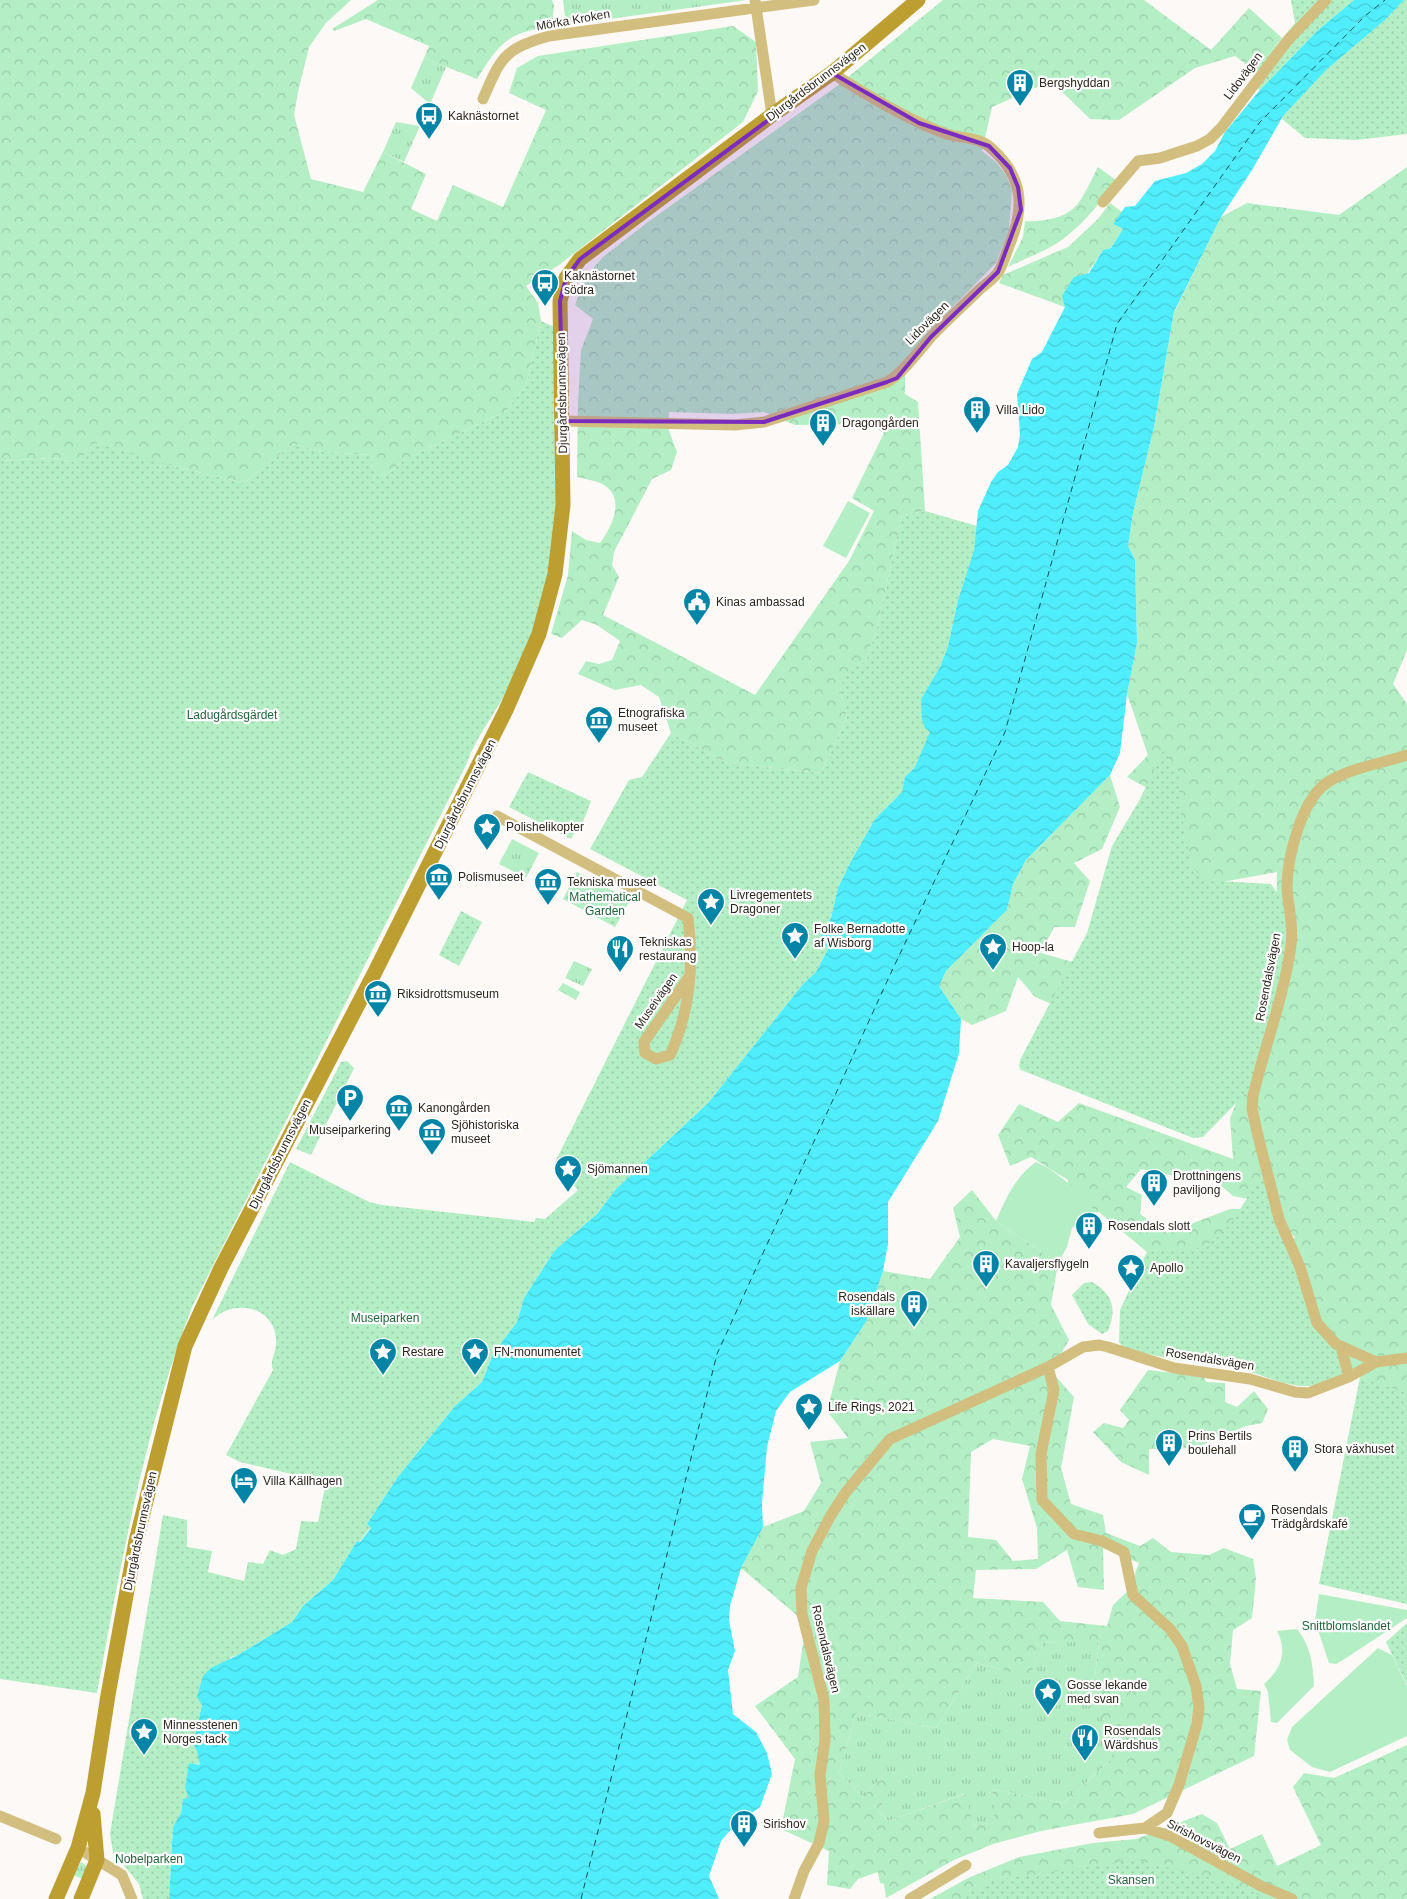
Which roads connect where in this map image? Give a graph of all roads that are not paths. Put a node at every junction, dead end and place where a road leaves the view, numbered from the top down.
1 (814, 0) edge
2 (918, 0) edge
3 (1326, 0) edge
4 (756, 3) edge
5 (832, 73) junction
6 (483, 99) dead end
7 (772, 115) junction
8 (1103, 202) dead end
9 (563, 420) junction
10 (1407, 755) edge
11 (497, 816) dead end
12 (689, 977) junction
13 (1341, 1347) junction
14 (1407, 1358) edge
15 (1376, 1362) junction
16 (1048, 1367) junction
17 (1349, 1377) junction
18 (93, 1792) junction
19 (0, 1816) edge
20 (1145, 1828) junction
21 (1099, 1832) dead end
22 (56, 1839) dead end
23 (78, 1848) junction
24 (97, 1860) junction
25 (966, 1865) dead end
26 (56, 1899) edge
27 (81, 1899) edge
28 (132, 1899) edge
29 (794, 1899) edge
30 (910, 1899) edge
31 (1292, 1899) edge

1 - 4 street, Mörka Kroken
2 - 5 street, Djurgårdsbrunnsvägen
3 - 8 street, Lidovägen
4 - 6 street, Mörka Kroken
4 - 7 street
5 - 7 street, Djurgårdsbrunnsvägen
5 - 9 street, Lidovägen
7 - 9 street, Djurgårdsbrunnsvägen
9 - 18 street, Djurgårdsbrunnsvägen
10 - 13 street, Rosendalsvägen
11 - 12 street, Museivägen
12 - 12 street, Museivägen
13 - 15 street
13 - 17 street
14 - 15 street
15 - 17 street, Rosendalsvägen
16 - 17 street, Rosendalsvägen
16 - 20 street
16 - 29 street, Rosendalsvägen
18 - 23 street
18 - 24 street
19 - 22 street
20 - 21 street, Sirishovsvägen
20 - 31 street, Sirishovsvägen
23 - 24 street
23 - 26 street
24 - 27 street
24 - 28 street
25 - 30 street

